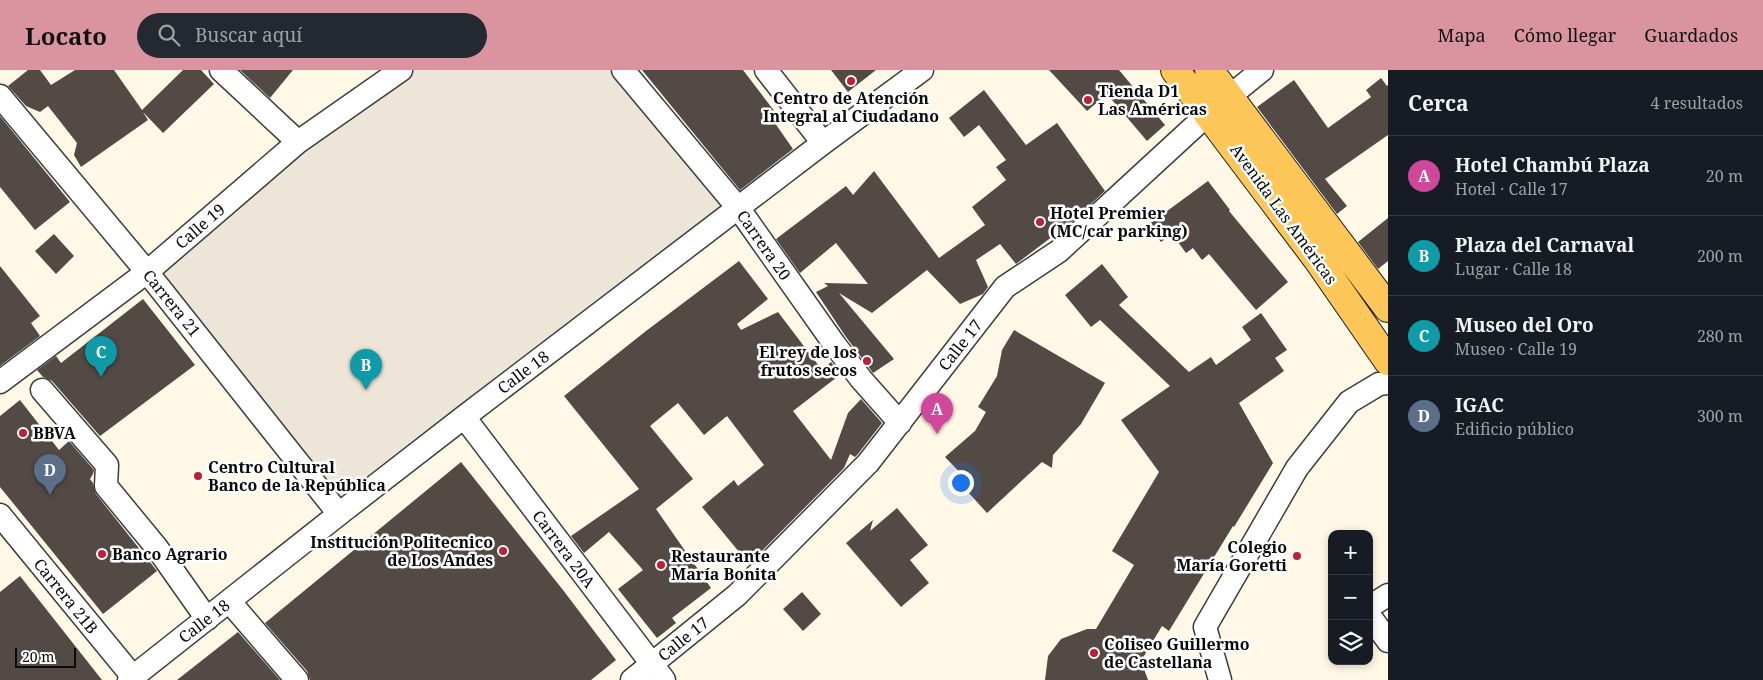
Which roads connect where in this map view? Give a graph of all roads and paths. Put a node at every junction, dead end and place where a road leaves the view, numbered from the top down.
1 (221, 70) edge
2 (401, 70) edge
3 (623, 70) edge
4 (766, 70) edge
5 (922, 70) edge
6 (1175, 70) edge
7 (1209, 70) edge
8 (1262, 70) edge
9 (0, 96) edge
10 (1219, 104) junction
11 (298, 142) junction
12 (823, 143) junction
13 (739, 208) junction
14 (147, 272) junction
15 (1388, 308) edge
16 (1386, 374) edge
17 (0, 382) edge
18 (42, 390) dead end
19 (464, 417) junction
20 (900, 423) junction
21 (339, 514) junction
22 (0, 515) edge
23 (1388, 595) edge
24 (229, 602) junction
25 (1373, 604) edge
26 (207, 618) junction
27 (1373, 620) edge
28 (1388, 642) edge
29 (658, 672) edge
30 (131, 678) edge
31 (297, 680) edge
32 (632, 680) edge
33 (1220, 680) edge

1 - 11 street
2 - 11 street, Calle 19
3 - 13 street, Carrera 20
4 - 12 street
5 - 12 street, Calle 18
6 - 10 main road, Avenida Las Américas
7 - 10 main road, Avenida Las Américas
8 - 10 street, Calle 17
9 - 14 street, Carrera 21
10 - 15 main road, Avenida Las Américas
10 - 16 main road, Avenida Las Américas
10 - 20 street, Calle 17
11 - 14 street, Calle 19
12 - 13 street, Calle 18
13 - 19 street, Calle 18
13 - 20 street, Carrera 20
14 - 17 street, Calle 19
14 - 21 street, Carrera 21
16 - 33 street
18 - 26 street
19 - 21 street, Calle 18
19 - 29 street, Carrera 20A
20 - 29 street, Calle 17
21 - 24 street, Calle 18
22 - 30 street, Carrera 21B
23 - 25 street
24 - 26 street, Calle 18
24 - 31 street
26 - 30 street, Calle 18
27 - 28 street
29 - 32 street, Calle 17

